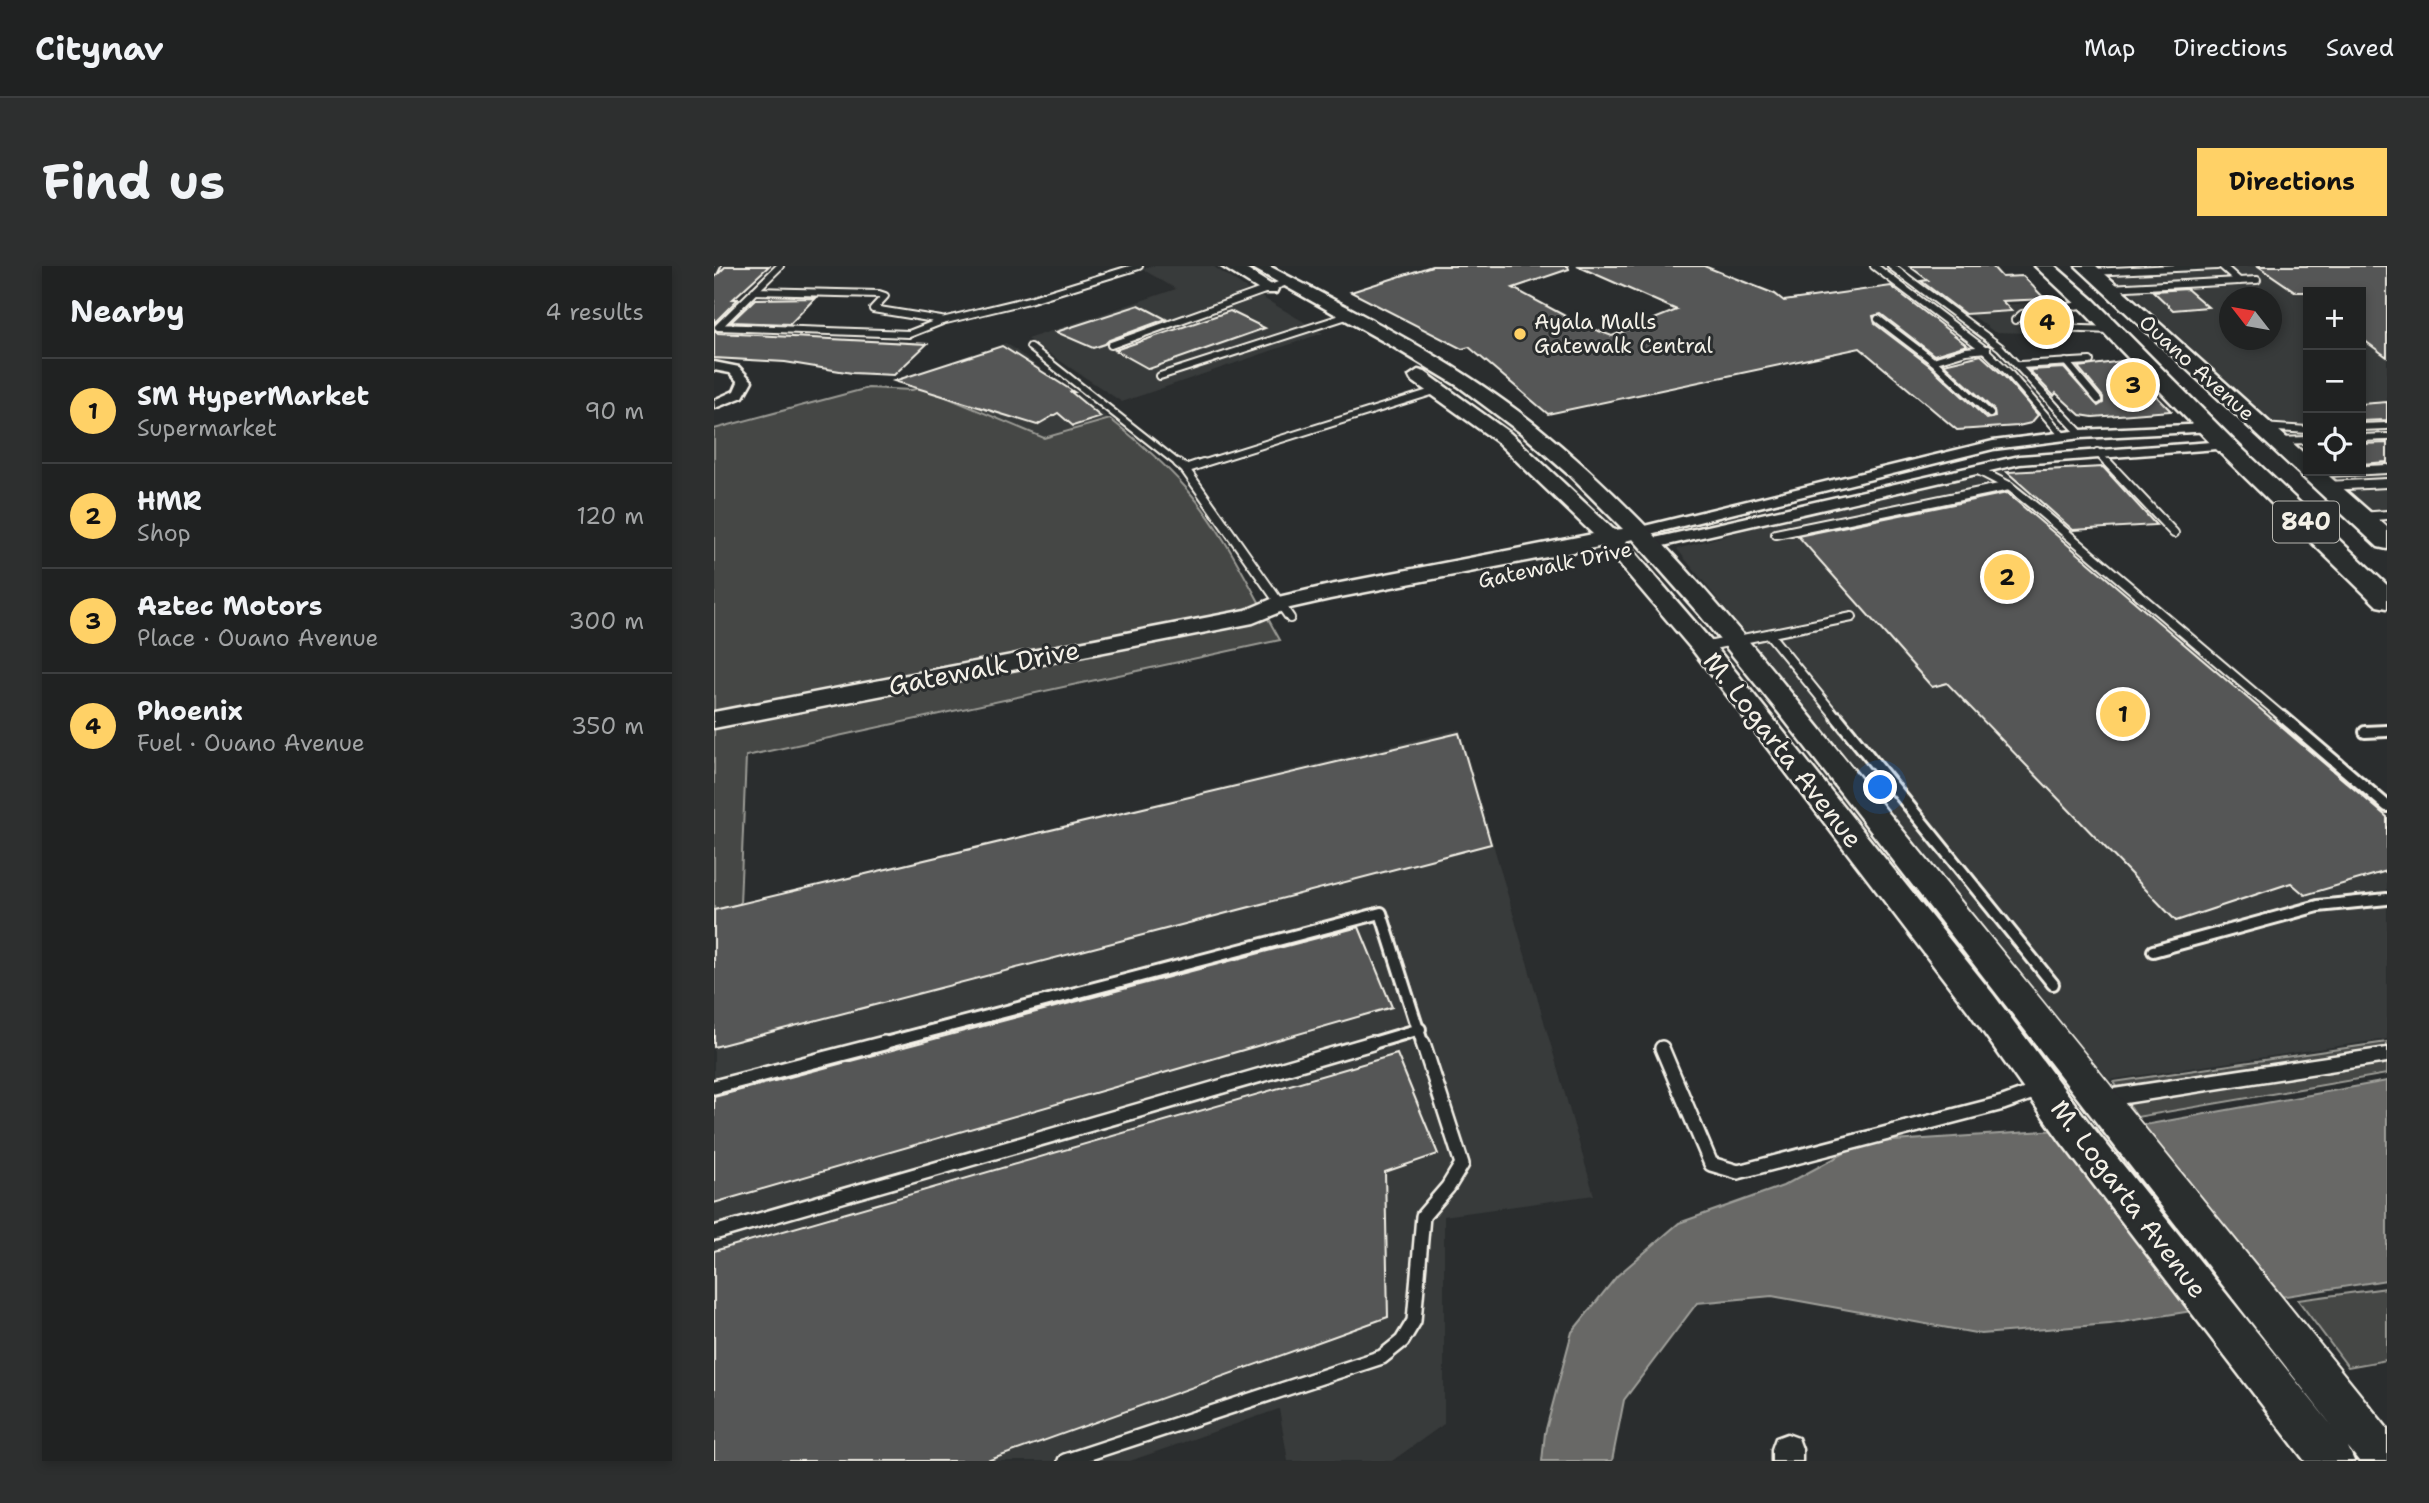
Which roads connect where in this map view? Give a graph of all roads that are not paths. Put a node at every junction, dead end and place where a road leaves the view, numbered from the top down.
1 (717, 266) edge
2 (780, 266) edge
3 (1139, 266) edge
4 (1229, 266) edge
5 (1257, 266) edge
6 (1874, 266) edge
7 (1891, 266) edge
8 (2044, 266) edge
9 (2219, 266) edge
10 (2123, 268) edge
11 (2088, 269) edge
12 (714, 272) edge
13 (2239, 281) junction
14 (2257, 281) dead end
15 (1287, 282) junction
16 (1268, 288) junction
17 (2109, 288) junction
18 (754, 291) junction
19 (2087, 304) junction
20 (1350, 315) junction
21 (1878, 319) dead end
22 (2015, 320) dead end
23 (942, 321) junction
24 (1329, 322) junction
25 (2027, 327) dead end
26 (2112, 330) junction
27 (1111, 345) dead end
28 (1030, 347) dead end
29 (2000, 347) junction
30 (1984, 349) junction
31 (1933, 361) junction
32 (2090, 361) dead end
33 (2066, 362) junction
34 (2020, 365) junction
35 (714, 366) edge
36 (1160, 376) dead end
37 (1438, 390) junction
38 (2098, 400) dead end
39 (715, 404) edge
40 (1504, 410) junction
41 (1990, 414) dead end
42 (1478, 417) junction
43 (2387, 426) edge
44 (2366, 427) edge
45 (2303, 431) edge
46 (2081, 434) junction
47 (2269, 434) junction
48 (2063, 436) junction
49 (2217, 436) junction
50 (2387, 437) edge
51 (2366, 438) edge
52 (2303, 439) edge
53 (2097, 452) junction
54 (2303, 465) edge
55 (1185, 469) junction
56 (2387, 469) edge
57 (1978, 470) junction
58 (2366, 471) edge
59 (2315, 476) edge
60 (2323, 476) edge
61 (1849, 481) junction
62 (2383, 483) edge
63 (2009, 486) junction
64 (2387, 491) edge
65 (1867, 496) junction
66 (2387, 515) edge
67 (2361, 517) junction
68 (2174, 533) dead end
69 (1776, 534) dead end
70 (1630, 541) junction
71 (2387, 541) edge
72 (2387, 600) edge
73 (1286, 610) junction
74 (1852, 617) dead end
75 (1769, 634) junction
76 (1733, 640) junction
77 (1703, 647) junction
78 (714, 720) edge
79 (2387, 731) edge
80 (2365, 732) dead end
81 (2387, 806) edge
82 (2387, 899) edge
83 (2153, 951) dead end
84 (2053, 984) dead end
85 (1420, 1029) junction
86 (1662, 1048) dead end
87 (2387, 1055) edge
88 (714, 1087) edge
89 (2044, 1088) junction
90 (2107, 1108) junction
91 (714, 1233) edge
92 (1065, 1461) edge
93 (2332, 1461) edge
94 (2386, 1461) edge

1 - 12 lane
2 - 18 lane
3 - 23 lane
4 - 16 main road, M. Logarta Avenue
5 - 15 main road, M. Logarta Avenue
6 - 30 lane
7 - 29 lane
8 - 19 highway, Ouano Avenue / 840
9 - 10 lane
9 - 13 lane
10 - 11 lane
11 - 17 highway, Ouano Avenue / 840
13 - 14 lane
13 - 17 lane
15 - 16 lane
15 - 20 main road, M. Logarta Avenue
16 - 24 main road, M. Logarta Avenue
16 - 27 lane
17 - 47 highway, Ouano Avenue / 840
18 - 23 lane
18 - 23 lane
19 - 22 lane
19 - 26 highway, Ouano Avenue / 840
20 - 24 lane
20 - 40 main road, M. Logarta Avenue
21 - 31 lane
24 - 36 lane
24 - 37 main road, M. Logarta Avenue
25 - 26 lane
26 - 49 highway, Ouano Avenue / 840
28 - 55 lane
29 - 30 lane
29 - 34 lane
30 - 31 lane
30 - 48 lane
31 - 41 lane
32 - 33 lane
33 - 34 lane
33 - 38 lane
34 - 46 lane
35 - 39 street
37 - 42 main road, M. Logarta Avenue
37 - 55 lane
40 - 42 main road
40 - 70 main road, M. Logarta Avenue
42 - 70 main road, M. Logarta Avenue
43 - 44 lane
45 - 47 lane
46 - 48 street
46 - 49 street
47 - 52 lane
47 - 54 highway, Ouano Avenue / 840
48 - 61 street
49 - 53 street
49 - 72 highway, Ouano Avenue / 840
50 - 51 lane
53 - 57 street
53 - 68 lane
55 - 73 lane
56 - 58 lane
57 - 63 lane
57 - 65 street
59 - 67 highway, Ouano Avenue / 840
60 - 62 lane
61 - 65 street
61 - 70 street
62 - 64 lane
63 - 69 lane
63 - 81 lane
65 - 70 street
66 - 67 lane
67 - 71 highway, Ouano Avenue / 840
70 - 73 main road, Gatewalk Drive
70 - 76 main road, M. Logarta Avenue
70 - 77 main road, M. Logarta Avenue
73 - 78 main road, Gatewalk Drive
74 - 75 lane
75 - 76 lane
75 - 84 lane
76 - 77 lane
76 - 90 main road, M. Logarta Avenue
77 - 89 main road, M. Logarta Avenue
79 - 80 lane
82 - 83 lane
85 - 88 lane
85 - 91 lane
85 - 92 lane
86 - 89 lane
87 - 90 street
89 - 93 main road, M. Logarta Avenue
90 - 94 main road, M. Logarta Avenue

